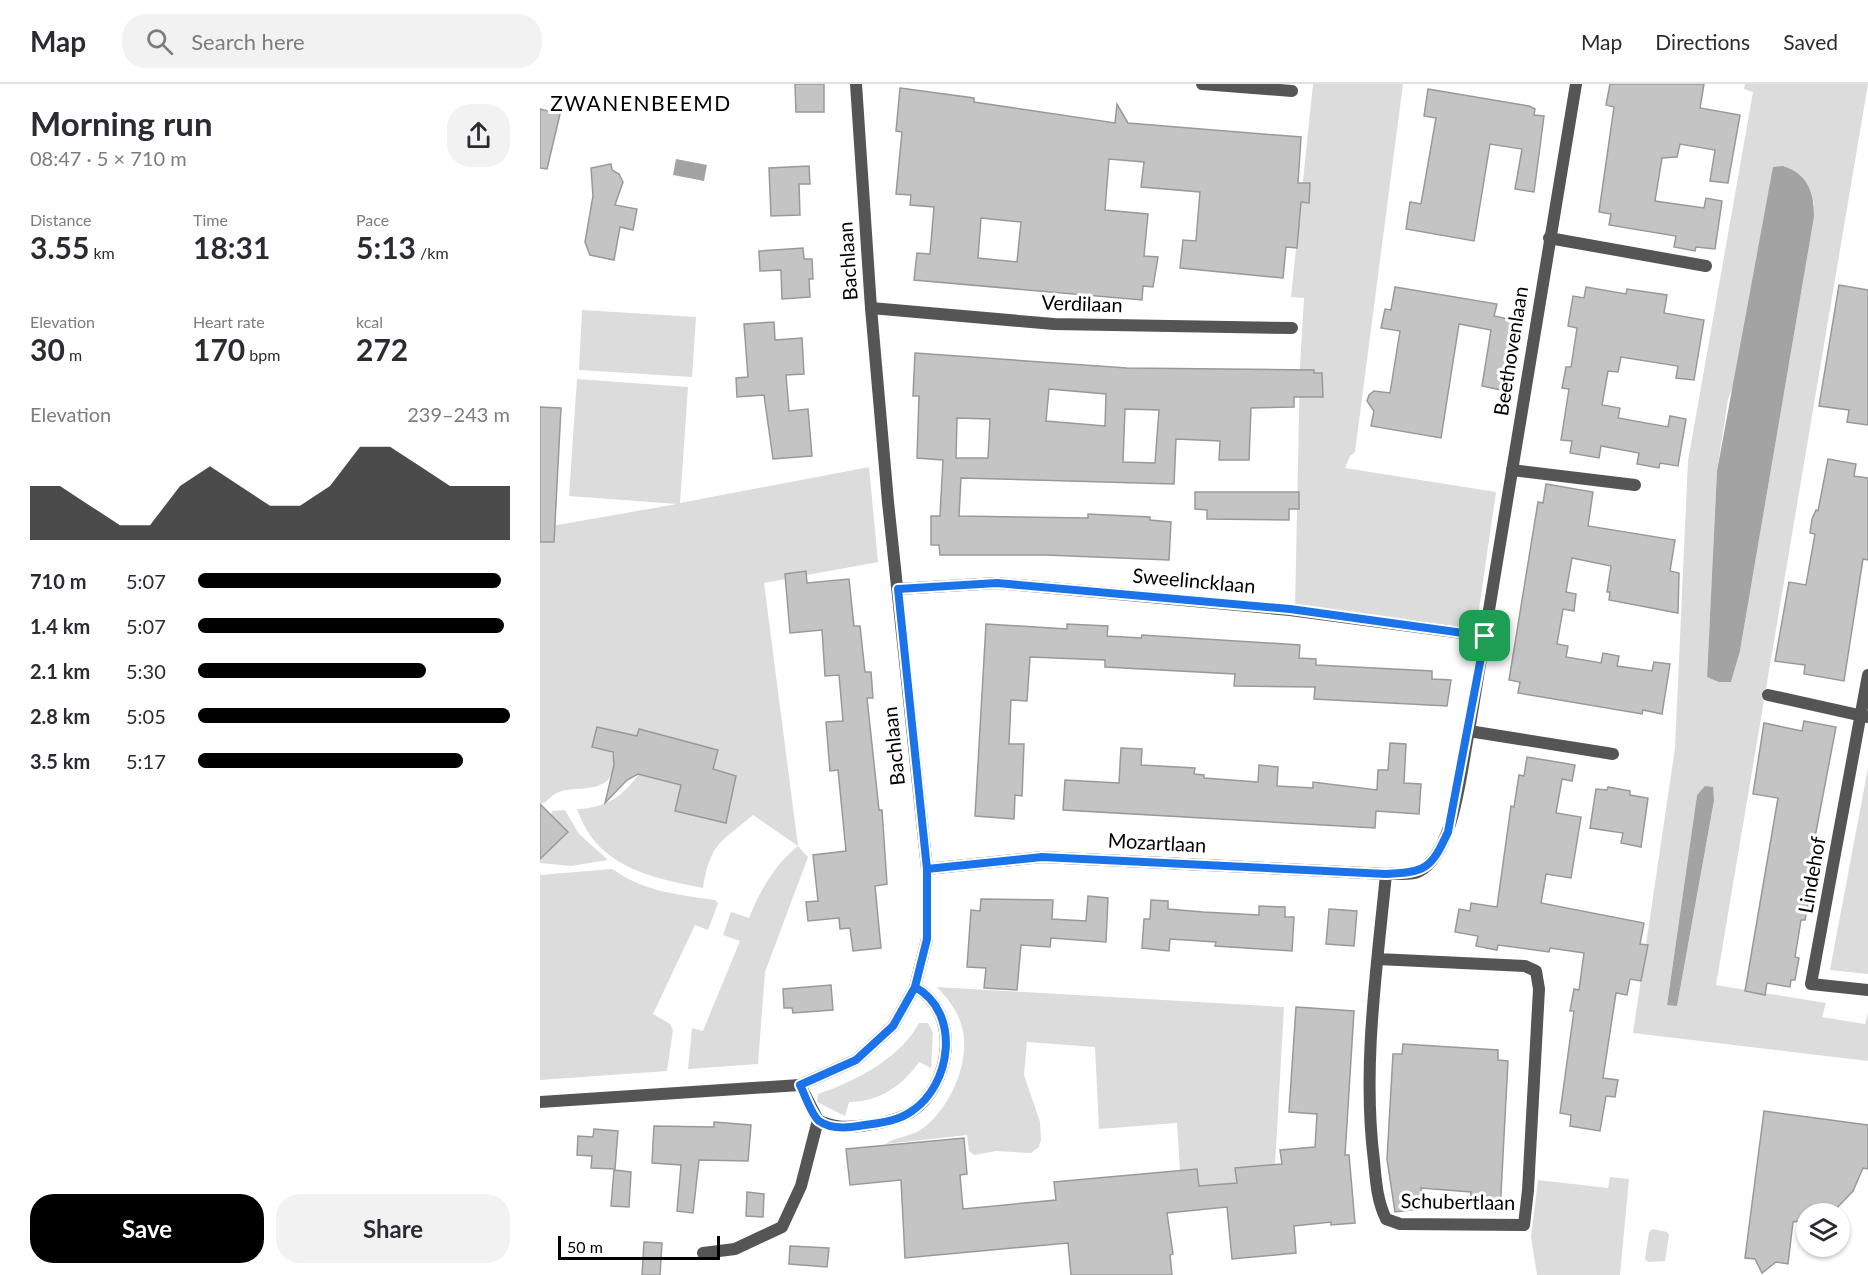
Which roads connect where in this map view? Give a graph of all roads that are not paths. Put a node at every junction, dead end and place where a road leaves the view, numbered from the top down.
1 (856, 84) edge
2 (1202, 84) edge
3 (1576, 84) edge
4 (1292, 91) dead end
5 (1549, 238) junction
6 (1706, 266) dead end
7 (871, 308) junction
8 (1292, 328) dead end
9 (1512, 470) junction
10 (1635, 485) dead end
11 (898, 589) junction
12 (1485, 636) junction
13 (1868, 675) edge
14 (1768, 695) dead end
15 (1864, 716) edge
16 (1469, 731) junction
17 (1613, 754) dead end
18 (927, 869) junction
19 (1386, 874) junction
20 (1378, 959) junction
21 (915, 987) junction
22 (1868, 990) edge
23 (800, 1085) junction
24 (540, 1102) edge
25 (818, 1120) junction
26 (703, 1253) dead end

1 - 7 street, Bachlaan
2 - 4 street
3 - 5 street, Beethovenlaan
5 - 6 street
5 - 9 street, Beethovenlaan
7 - 8 street, Verdilaan
7 - 11 street, Bachlaan
9 - 10 street
9 - 12 street, Beethovenlaan
11 - 12 street, Sweelincklaan
11 - 18 street, Bachlaan
12 - 16 street, Beethovenlaan
13 - 15 street, Lindehof
14 - 15 street
15 - 22 street, Lindehof
16 - 17 street
16 - 19 street, Beethovenlaan
18 - 19 street, Mozartlaan
18 - 21 street, Bachlaan
19 - 20 street, Schubertlaan
20 - 20 street, Schubertlaan
21 - 23 street, Bachlaan
21 - 25 street
23 - 24 street, Bachlaan
23 - 25 street
25 - 26 street

